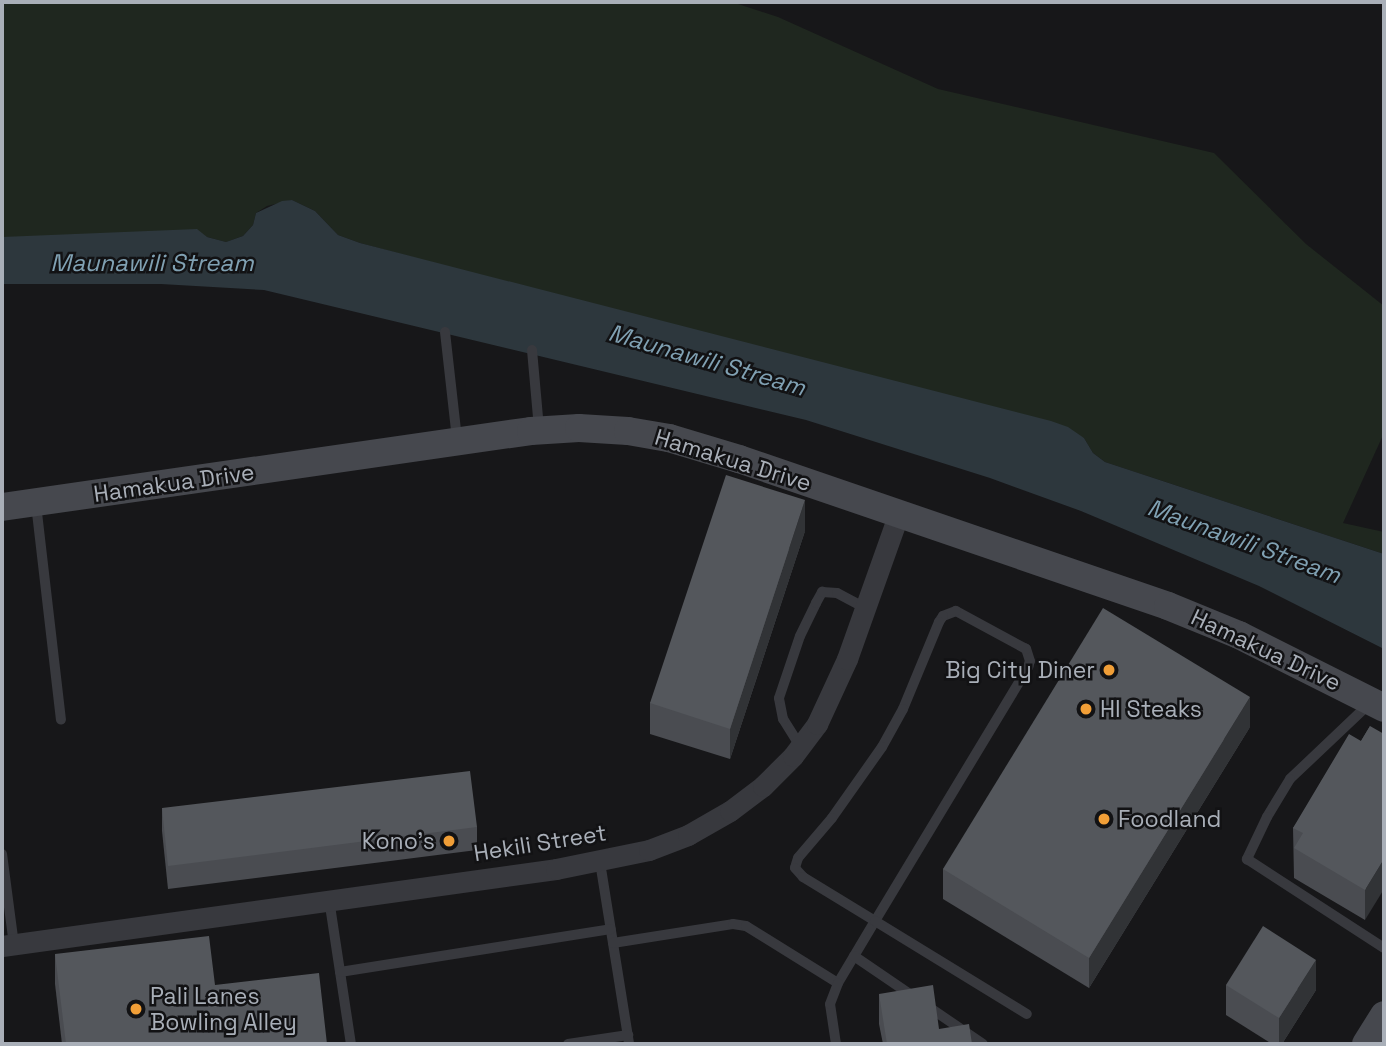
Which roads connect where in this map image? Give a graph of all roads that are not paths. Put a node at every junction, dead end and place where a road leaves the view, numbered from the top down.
1 (445, 332) dead end
2 (532, 349) dead end
3 (539, 431) junction
4 (457, 442) junction
5 (36, 502) junction
6 (2, 507) edge
7 (899, 513) junction
8 (865, 608) junction
9 (1378, 705) edge
10 (61, 720) dead end
11 (800, 746) junction
12 (2, 854) edge
13 (600, 862) junction
14 (329, 899) junction
15 (875, 921) junction
16 (611, 929) junction
17 (613, 943) junction
18 (8, 945) edge
19 (1384, 948) edge
20 (854, 956) junction
21 (340, 972) junction
22 (838, 983) junction
23 (1027, 1014) dead end
24 (1384, 1015) edge
25 (629, 1040) edge
26 (351, 1044) edge
27 (568, 1044) edge
28 (836, 1044) edge
29 (984, 1044) edge
30 (1366, 1044) edge

1 - 4 lane
2 - 3 lane
3 - 4 main road, Hamakua Drive
3 - 7 main road, Hamakua Drive
4 - 5 main road, Hamakua Drive
5 - 6 main road, Hamakua Drive
5 - 10 lane
7 - 8 street, Hekili Street
7 - 9 main road, Hamakua Drive
8 - 11 street, Hekili Street
8 - 11 lane
9 - 19 lane
11 - 13 street, Hekili Street
12 - 18 lane
13 - 14 street, Hekili Street
13 - 16 lane
14 - 18 street, Hekili Street
14 - 21 lane
15 - 15 lane
15 - 20 lane
15 - 23 lane
16 - 17 lane
16 - 21 lane
17 - 22 lane
17 - 25 lane
20 - 22 lane
20 - 29 lane
21 - 26 lane
22 - 28 lane
24 - 30 main road
25 - 27 lane

